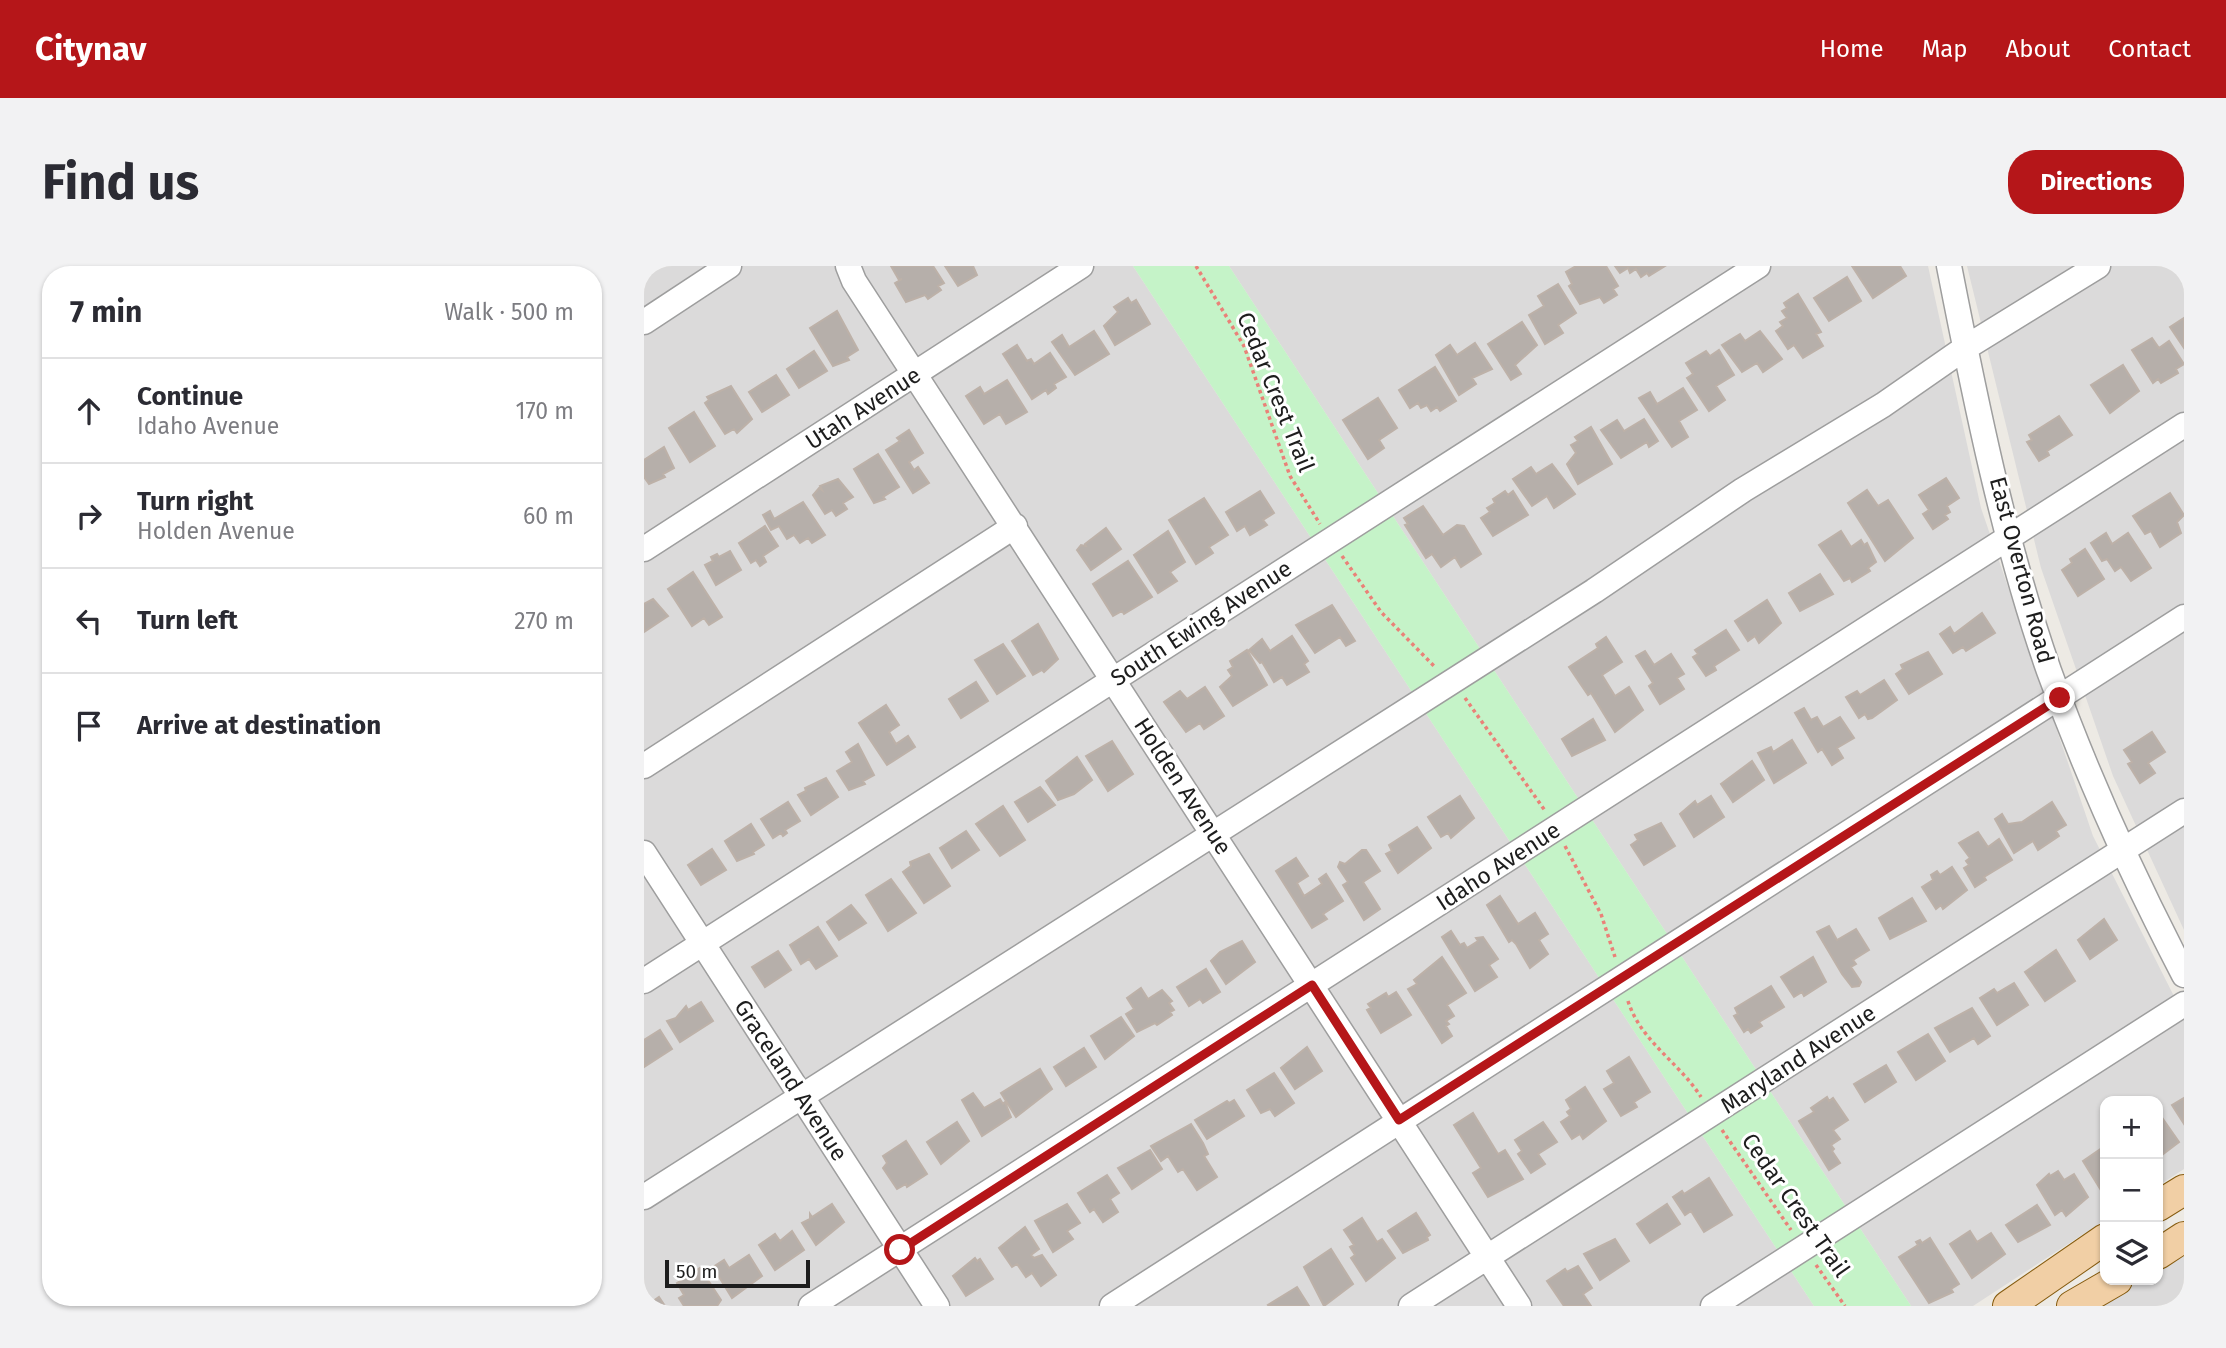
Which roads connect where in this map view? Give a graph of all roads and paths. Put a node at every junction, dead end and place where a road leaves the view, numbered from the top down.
1 (729, 266) edge
2 (848, 266) edge
3 (1081, 266) edge
4 (1196, 266) edge
5 (1758, 266) edge
6 (1949, 266) edge
7 (2098, 266) edge
8 (644, 321) edge
9 (1965, 348) junction
10 (914, 375) junction
11 (2184, 425) edge
12 (1015, 526) junction
13 (1324, 530) dead end
14 (2010, 535) junction
15 (644, 550) edge
16 (2184, 617) edge
17 (1114, 679) junction
18 (2060, 698) junction
19 (644, 766) edge
20 (2184, 811) edge
21 (1213, 832) junction
22 (2122, 850) junction
23 (644, 853) edge
24 (703, 943) junction
25 (2184, 975) edge
26 (644, 981) edge
27 (1312, 985) junction
28 (2184, 1003) edge
29 (802, 1096) junction
30 (1399, 1120) junction
31 (1719, 1125) dead end
32 (2184, 1190) edge
33 (644, 1197) edge
34 (2163, 1203) edge
35 (2184, 1237) edge
36 (2100, 1242) edge
37 (1803, 1248) junction
38 (900, 1250) junction
39 (2163, 1251) edge
40 (1487, 1256) junction
41 (2108, 1285) edge
42 (811, 1306) edge
43 (937, 1306) edge
44 (1112, 1306) edge
45 (1411, 1306) edge
46 (1519, 1306) edge
47 (1713, 1306) edge
48 (1845, 1306) edge
49 (2008, 1306) edge
50 (2072, 1306) edge

1 - 8 street
2 - 10 street, Holden Avenue
3 - 10 street, Utah Avenue
4 - 13 path, Cedar Crest Trail
5 - 17 street, South Ewing Avenue
6 - 9 street, East Overton Road
7 - 9 street
9 - 14 street, East Overton Road
9 - 21 street
10 - 12 street, Holden Avenue
10 - 15 street, Utah Avenue
11 - 14 street, Idaho Avenue
12 - 17 street, Holden Avenue
12 - 19 street
14 - 18 street, East Overton Road
14 - 27 street, Idaho Avenue
16 - 18 street
17 - 21 street, Holden Avenue
17 - 24 street, South Ewing Avenue
18 - 22 street, East Overton Road
18 - 30 street
20 - 22 street, Maryland Avenue
21 - 27 street, Holden Avenue
21 - 29 street
22 - 25 street, East Overton Road
22 - 40 street, Maryland Avenue
23 - 24 street, Graceland Avenue
24 - 26 street, South Ewing Avenue
24 - 29 street, Graceland Avenue
27 - 30 street, Holden Avenue
27 - 38 street, Idaho Avenue
28 - 37 street
29 - 33 street
29 - 38 street, Graceland Avenue
30 - 40 street, Holden Avenue
30 - 44 street
31 - 37 path, Cedar Crest Trail
32 - 34 main road
35 - 39 main road
36 - 49 main road
37 - 47 street
37 - 48 path, Cedar Crest Trail
38 - 42 street, Idaho Avenue
38 - 43 street, Graceland Avenue
40 - 45 street, Maryland Avenue
40 - 46 street, Holden Avenue
41 - 50 main road

